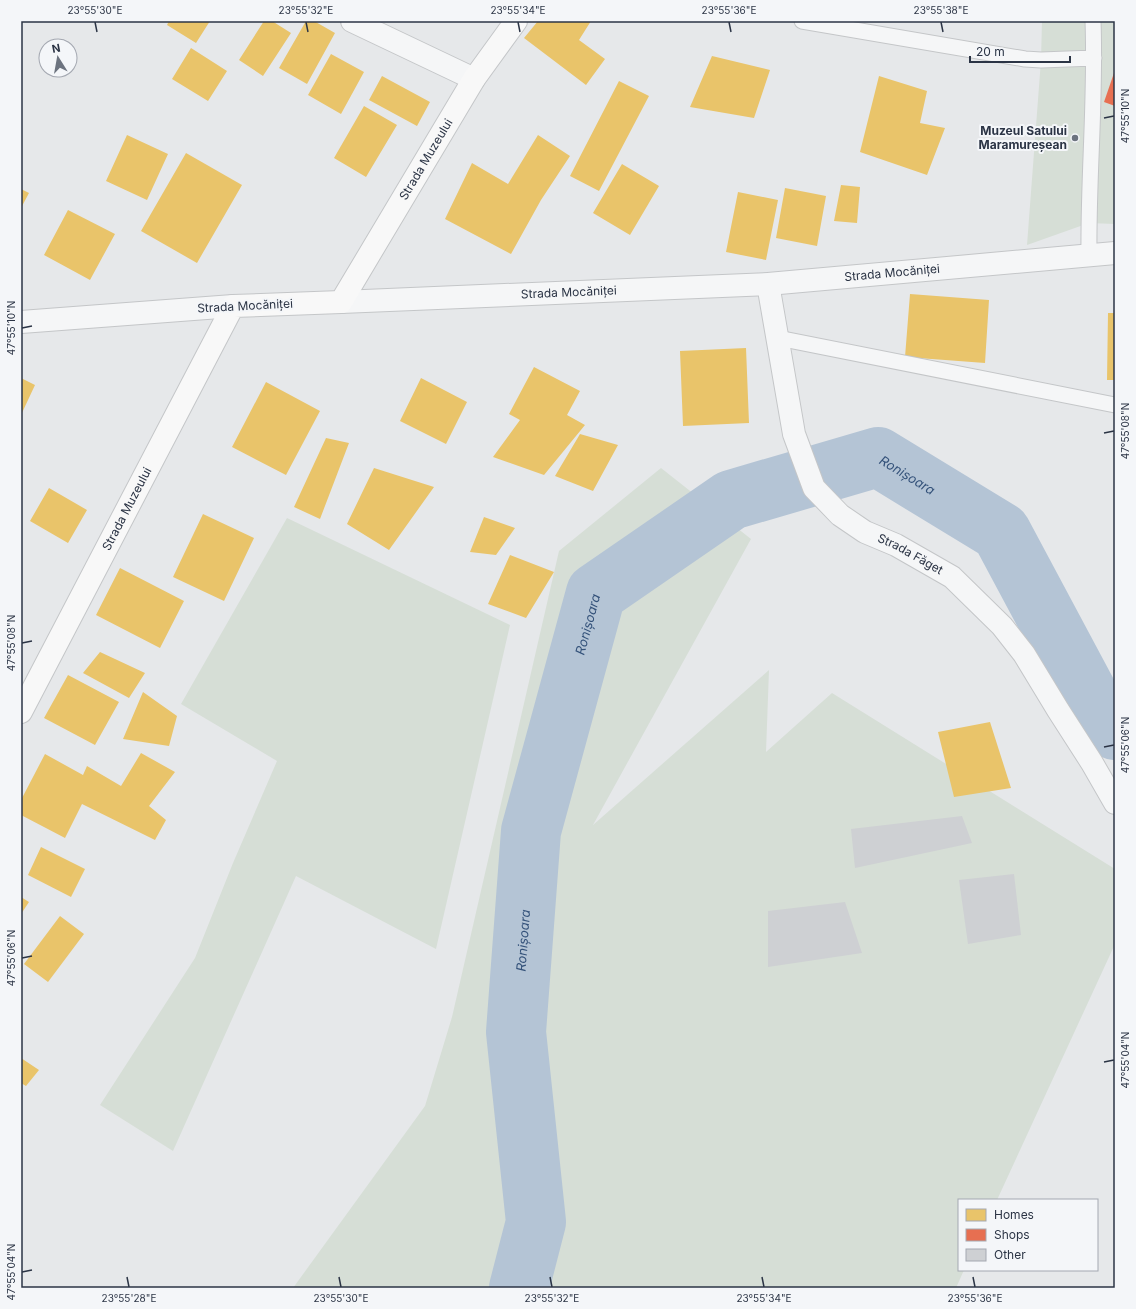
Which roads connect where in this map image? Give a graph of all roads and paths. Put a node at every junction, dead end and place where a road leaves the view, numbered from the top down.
1 (352, 21) edge
2 (516, 21) edge
3 (802, 21) edge
4 (1093, 21) edge
5 (1094, 58) junction
6 (474, 79) junction
7 (1115, 253) edge
8 (1089, 255) junction
9 (768, 284) junction
10 (341, 302) junction
11 (233, 306) junction
12 (21, 322) edge
13 (778, 338) junction
14 (1115, 405) edge
15 (21, 712) edge
16 (1115, 803) edge

1 - 6 street
2 - 6 street, Strada Muzeului
3 - 5 lane
4 - 5 lane
5 - 8 lane
6 - 10 street, Strada Muzeului
7 - 8 street, Strada Mocăniței
8 - 9 street, Strada Mocăniței
9 - 10 street, Strada Mocăniței
9 - 13 street, Strada Făget
10 - 11 street, Strada Mocăniței
11 - 12 street, Strada Mocăniței
11 - 15 street, Strada Muzeului
13 - 14 lane
13 - 16 street, Strada Făget

